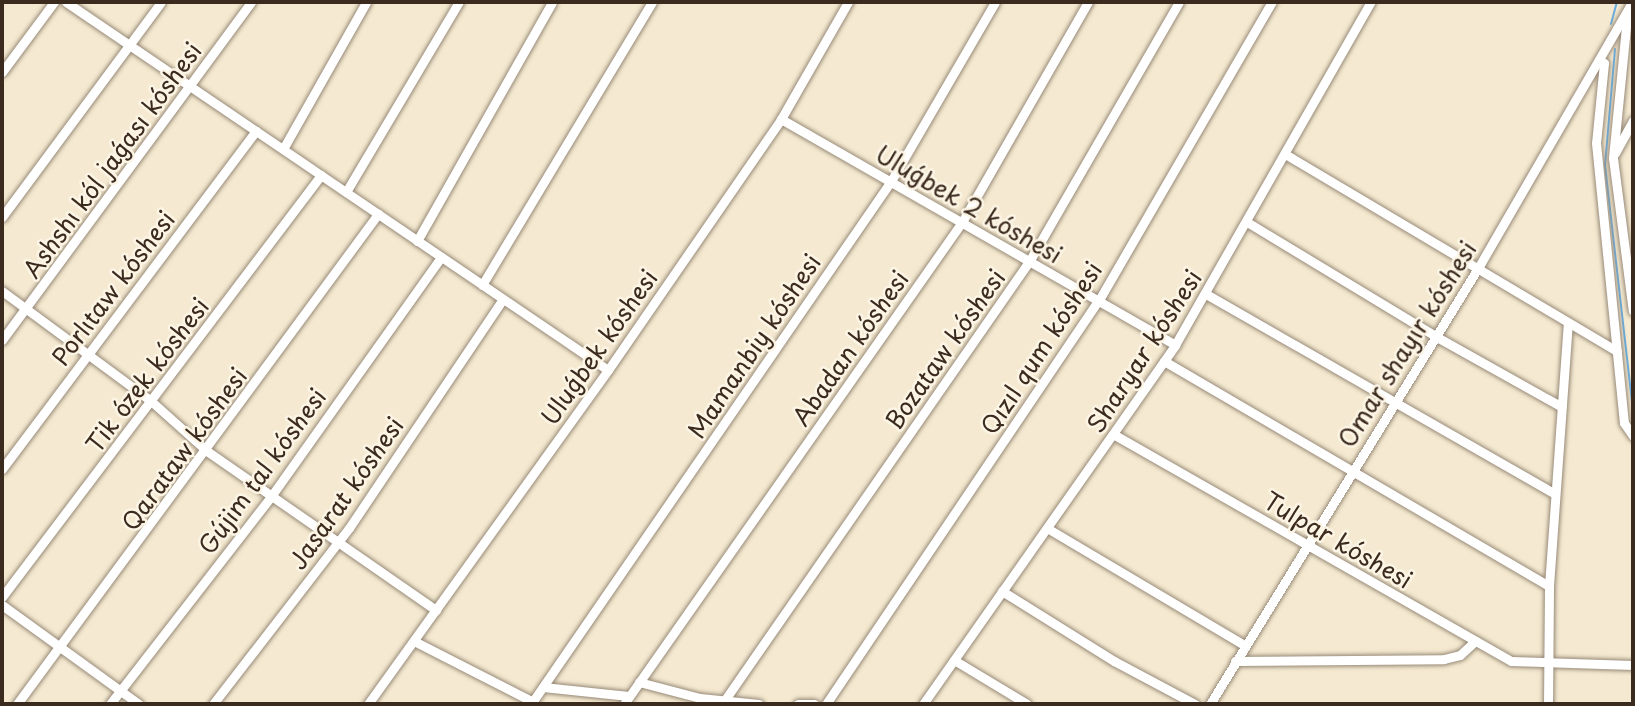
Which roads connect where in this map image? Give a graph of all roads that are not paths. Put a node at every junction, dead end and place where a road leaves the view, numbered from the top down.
1 (54, 2) edge
2 (66, 2) edge
3 (161, 2) edge
4 (251, 2) edge
5 (366, 2) edge
6 (459, 2) edge
7 (552, 2) edge
8 (652, 2) edge
9 (848, 2) edge
10 (995, 2) edge
11 (1088, 2) edge
12 (1179, 2) edge
13 (1272, 2) edge
14 (1371, 2) edge
15 (1632, 2) edge
16 (1627, 12) junction
17 (129, 47) junction
18 (1600, 60) junction
19 (2, 72) edge
20 (190, 87) junction
21 (781, 119) junction
22 (1633, 121) edge
23 (256, 131) junction
24 (283, 149) junction
25 (1285, 154) junction
26 (1613, 158) junction
27 (321, 175) junction
28 (891, 181) junction
29 (346, 192) junction
30 (378, 214) junction
31 (2, 216) edge
32 (962, 222) junction
33 (1247, 222) junction
34 (417, 241) junction
35 (441, 257) junction
36 (1030, 260) junction
37 (1478, 268) junction
38 (1632, 274) edge
39 (482, 285) junction
40 (2, 292) edge
41 (1206, 294) junction
42 (503, 299) junction
43 (1099, 300) junction
44 (25, 309) junction
45 (1633, 310) edge
46 (1568, 324) junction
47 (1434, 336) junction
48 (2, 340) edge
49 (1175, 345) junction
50 (1617, 351) junction
51 (88, 355) junction
52 (1164, 361) junction
53 (608, 370) junction
54 (151, 401) junction
55 (1392, 403) junction
56 (1562, 407) junction
57 (1113, 434) junction
58 (1633, 436) edge
59 (207, 451) junction
60 (2, 469) edge
61 (1351, 470) junction
62 (1555, 494) junction
63 (272, 495) junction
64 (1047, 528) junction
65 (340, 540) junction
66 (1306, 544) junction
67 (1549, 586) junction
68 (1002, 591) junction
69 (2, 597) edge
70 (2, 605) edge
71 (436, 610) junction
72 (1475, 640) junction
73 (414, 641) junction
74 (1244, 645) junction
75 (61, 646) junction
76 (954, 660) junction
77 (1235, 662) junction
78 (1549, 663) junction
79 (1633, 664) edge
80 (639, 682) junction
81 (543, 687) junction
82 (121, 691) junction
83 (627, 700) edge
84 (723, 702) edge
85 (532, 703) edge
86 (17, 704) edge
87 (110, 704) edge
88 (139, 704) edge
89 (213, 704) edge
90 (368, 704) edge
91 (759, 704) edge
92 (798, 704) edge
93 (814, 704) edge
94 (826, 704) edge
95 (923, 704) edge
96 (1027, 704) edge
97 (1195, 704) edge
98 (1210, 704) edge
99 (1548, 704) edge

1 - 19 street
2 - 17 street
3 - 17 street
4 - 20 street, Ashshı kól jaǵası kóshesi
5 - 24 street
6 - 29 street
7 - 34 street
8 - 39 street
9 - 21 street, Uluǵbek kóshesi
10 - 28 street, Mamanbiy kóshesi
11 - 32 street, Abadan kóshesi
12 - 36 street, Bozataw kóshesi
13 - 43 street, Qızıl qum kóshesi
14 - 25 street, Sharyar kóshesi
15 - 16 street, Omar shayır kóshesi
16 - 18 street, Omar shayır kóshesi
16 - 26 street
17 - 20 street
17 - 31 street
18 - 37 street, Omar shayır kóshesi
18 - 50 street
20 - 23 street
20 - 44 street, Ashshı kól jaǵası kóshesi
21 - 28 street, Uluǵbek 2 kóshesi
21 - 53 street, Uluǵbek kóshesi
22 - 26 street
23 - 24 street
23 - 51 street, Porlıtaw kóshesi
24 - 27 street
25 - 33 street, Sharyar kóshesi
25 - 37 street
26 - 38 street
27 - 29 street
27 - 54 street, Tik ózek kóshesi
28 - 32 street, Uluǵbek 2 kóshesi
28 - 81 street, Mamanbiy kóshesi
29 - 30 street
30 - 34 street
30 - 59 street, Qarataw kóshesi
32 - 36 street, Uluǵbek 2 kóshesi
32 - 80 street, Abadan kóshesi
33 - 41 street, Sharyar kóshesi
33 - 47 street
34 - 35 street
35 - 39 street
35 - 63 street, Gújim tal kóshesi
36 - 43 street, Uluǵbek 2 kóshesi
36 - 84 street, Bozataw kóshesi
37 - 46 street
37 - 47 street, Omar shayır kóshesi
38 - 45 street
39 - 42 street
40 - 44 street
41 - 49 street, Sharyar kóshesi
41 - 55 street
42 - 53 street
42 - 65 street, Jasarat kóshesi
43 - 49 street, Uluǵbek 2 kóshesi
43 - 94 street, Qızıl qum kóshesi
44 - 48 street, Ashshı kól jaǵası kóshesi
44 - 51 street
46 - 50 street
46 - 56 street
47 - 55 street, Omar shayır kóshesi
47 - 56 street
49 - 52 street, Sharyar kóshesi
50 - 58 street
51 - 54 street
51 - 60 street, Porlıtaw kóshesi
52 - 57 street, Sharyar kóshesi
52 - 61 street
53 - 71 street, Uluǵbek kóshesi
54 - 59 street
54 - 69 street, Tik ózek kóshesi
55 - 61 street, Omar shayır kóshesi
55 - 62 street
56 - 62 street
57 - 64 street, Sharyar kóshesi
57 - 66 street, Tulpar kóshesi
59 - 63 street
59 - 75 street, Qarataw kóshesi
61 - 66 street, Omar shayır kóshesi
61 - 67 street
62 - 67 street
63 - 65 street
63 - 82 street, Gújim tal kóshesi
64 - 68 street, Sharyar kóshesi
64 - 74 street
65 - 71 street
65 - 89 street, Jasarat kóshesi
66 - 72 street, Tulpar kóshesi
66 - 74 street, Omar shayır kóshesi
67 - 78 street
68 - 76 street, Sharyar kóshesi
68 - 97 street
70 - 75 street
71 - 73 street, Uluǵbek kóshesi
72 - 77 street
72 - 78 street, Tulpar kóshesi
73 - 85 street
73 - 90 street, Uluǵbek kóshesi
74 - 77 street, Omar shayır kóshesi
75 - 82 street
75 - 86 street, Qarataw kóshesi
76 - 95 street, Sharyar kóshesi
76 - 96 street
77 - 98 street, Omar shayır kóshesi
78 - 79 street, Tulpar kóshesi
78 - 99 street
80 - 83 street, Abadan kóshesi
80 - 84 street
81 - 83 street
81 - 85 street, Mamanbiy kóshesi
82 - 87 street, Gújim tal kóshesi
82 - 88 street
84 - 91 street
92 - 93 street

